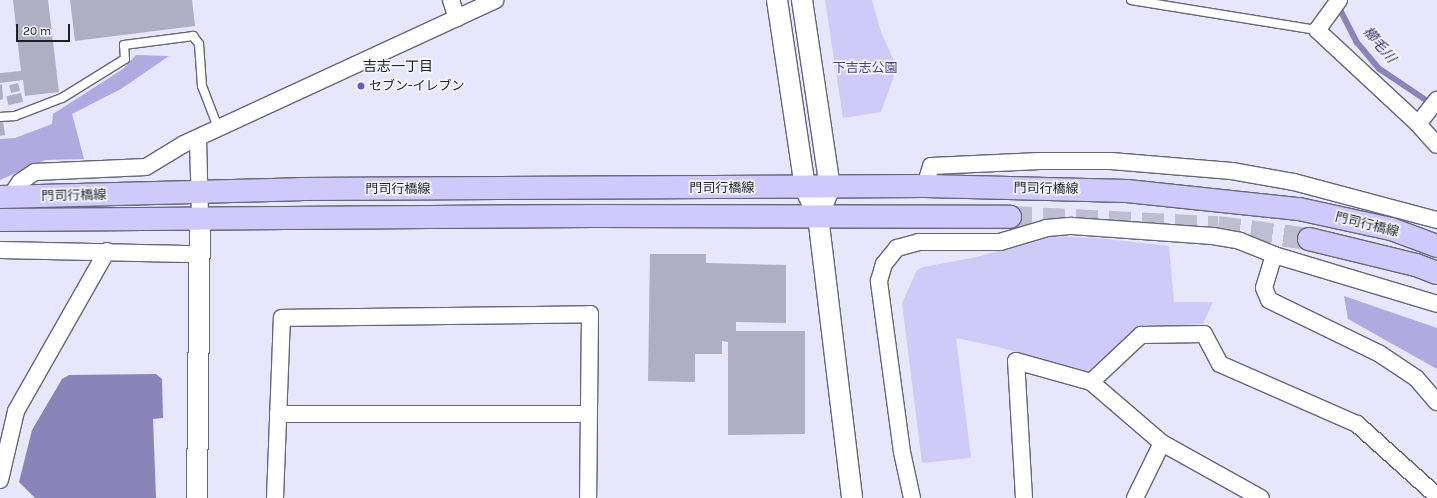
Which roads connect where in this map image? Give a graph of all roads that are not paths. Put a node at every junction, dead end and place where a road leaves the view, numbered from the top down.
1 (451, 0) edge
2 (495, 0) edge
3 (777, 0) edge
4 (802, 0) edge
5 (1132, 0) edge
6 (1339, 0) edge
7 (457, 18) junction
8 (1317, 30) junction
9 (1437, 100) edge
10 (0, 117) edge
11 (1418, 124) junction
12 (219, 130) junction
13 (198, 140) junction
14 (1437, 145) edge
15 (925, 186) junction
16 (830, 187) junction
17 (805, 188) junction
18 (199, 193) junction
19 (5, 197) edge
20 (818, 216) junction
21 (1010, 217) tunnel mouth
22 (200, 218) junction
23 (0, 220) edge
24 (1437, 220) edge
25 (1309, 239) tunnel mouth
26 (1437, 246) edge
27 (0, 250) edge
28 (107, 251) junction
29 (198, 254) junction
30 (1274, 255) junction
31 (1437, 273) edge
32 (1437, 304) edge
33 (1091, 382) junction
34 (1437, 402) edge
35 (278, 414) junction
36 (588, 414) junction
37 (1162, 443) junction
38 (0, 480) edge
39 (1437, 496) edge
40 (197, 498) edge
41 (275, 498) edge
42 (588, 498) edge
43 (852, 498) edge
44 (912, 498) edge
45 (1024, 498) edge
46 (1135, 498) edge
47 (1261, 498) edge

1 - 7 street
2 - 7 street
3 - 17 street
4 - 16 street
5 - 8 lane
6 - 8 street
7 - 12 street
8 - 11 street
9 - 11 street
10 - 12 lane
11 - 14 street
12 - 13 street
13 - 18 street
13 - 19 street
15 - 16 main road, 門司行橋線
15 - 24 street
15 - 26 main road, 門司行橋線
16 - 17 main road, 門司行橋線
16 - 20 street
17 - 18 main road, 門司行橋線
17 - 20 street
18 - 19 main road, 門司行橋線
18 - 22 street
20 - 21 main road, 門司行橋線
20 - 22 main road, 門司行橋線
20 - 43 street
22 - 23 main road, 門司行橋線
22 - 29 street
25 - 31 main road, 門司行橋線
27 - 28 street
28 - 29 street
28 - 38 street
29 - 40 street
30 - 32 street
30 - 34 street
30 - 44 street
33 - 37 street
33 - 39 street
33 - 45 street
35 - 36 street
35 - 36 street
35 - 41 street
36 - 42 street
37 - 46 street
37 - 47 street

